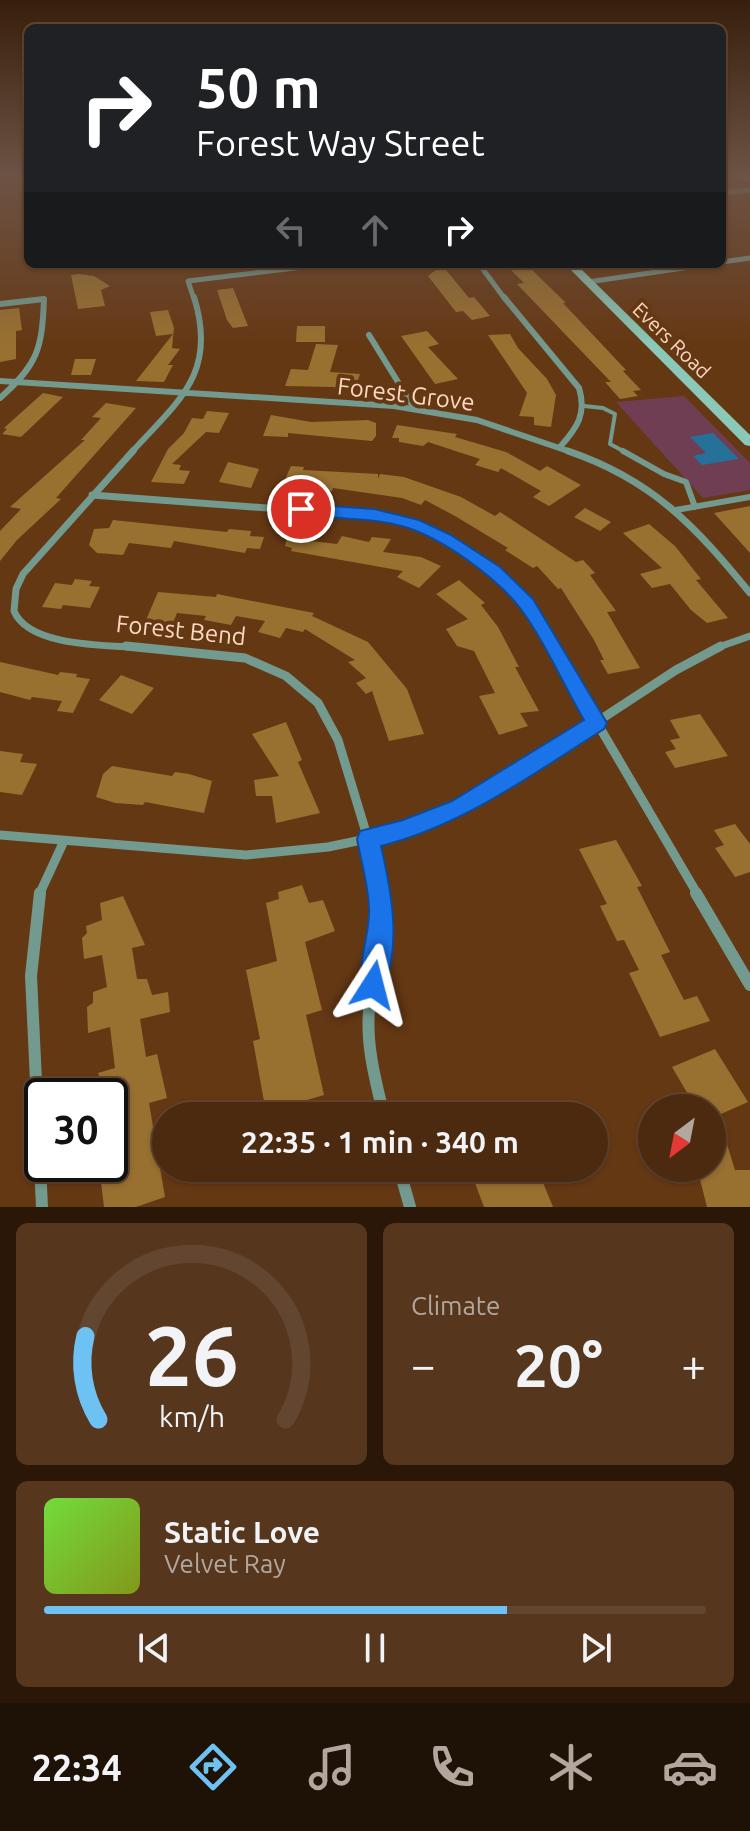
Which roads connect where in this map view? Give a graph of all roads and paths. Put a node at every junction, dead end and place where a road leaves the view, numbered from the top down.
1 (750, 258) edge
2 (726, 261) edge
3 (295, 268) edge
4 (481, 268) edge
5 (574, 268) edge
6 (684, 268) edge
7 (588, 282) junction
8 (0, 304) edge
9 (369, 335) dead end
10 (0, 381) edge
11 (21, 381) junction
12 (183, 395) junction
13 (0, 398) edge
14 (584, 406) junction
15 (414, 408) junction
16 (750, 442) edge
17 (560, 447) junction
18 (92, 495) junction
19 (750, 497) edge
20 (695, 507) junction
21 (676, 510) junction
22 (750, 593) edge
23 (750, 636) edge
24 (596, 723) junction
25 (0, 835) edge
26 (368, 839) junction
27 (64, 841) junction
28 (750, 985) edge
29 (381, 1102) edge
30 (403, 1182) edge
31 (42, 1207) edge
32 (410, 1207) edge

1 - 2 street
3 - 12 street, Forest Bend
4 - 14 street
5 - 7 main road, Evers Road
6 - 7 street
7 - 16 main road, Evers Road
8 - 11 street
9 - 15 street
10 - 11 street, Forest Grove
11 - 12 street, Forest Grove
11 - 13 street
12 - 15 street, Forest Grove
12 - 18 street, Forest Bend
14 - 17 street
14 - 20 lane
15 - 17 street, Forest Grove
17 - 21 street, Forest Grove
18 - 24 street
18 - 26 street, Forest Bend
19 - 20 lane
20 - 21 lane
21 - 22 street, Forest Grove
23 - 24 street
24 - 26 street
24 - 28 street
25 - 27 street
26 - 27 street
26 - 29 street, Forest Bend
27 - 31 street
30 - 32 street

